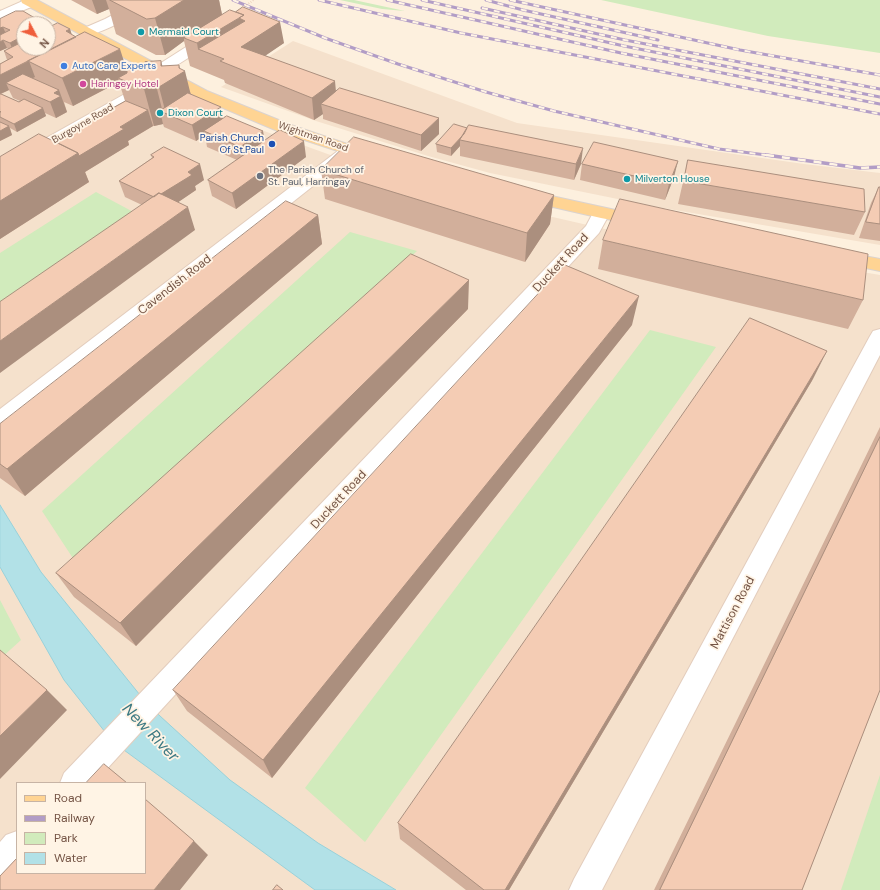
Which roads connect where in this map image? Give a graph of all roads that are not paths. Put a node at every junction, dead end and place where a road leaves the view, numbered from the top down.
1 (150, 0) edge
2 (29, 1) edge
3 (0, 16) edge
4 (221, 31) edge
5 (87, 32) junction
6 (162, 74) junction
7 (349, 150) junction
8 (386, 161) edge
9 (0, 171) edge
10 (509, 192) edge
11 (601, 213) junction
12 (655, 223) edge
13 (821, 254) edge
14 (880, 265) edge
15 (880, 336) edge
16 (0, 420) edge
17 (81, 775) edge
18 (16, 847) edge
19 (0, 865) edge
20 (585, 890) edge

1 - 5 street
2 - 3 street
2 - 5 main road, Wightman Road
4 - 6 street, Burgoyne Road
5 - 6 main road, Wightman Road
6 - 7 main road, Wightman Road
6 - 9 street, Burgoyne Road
7 - 8 main road, Wightman Road
7 - 16 street, Cavendish Road
10 - 11 main road
11 - 12 main road
11 - 17 street, Duckett Road
13 - 14 main road
15 - 20 street, Mattison Road
18 - 19 street

